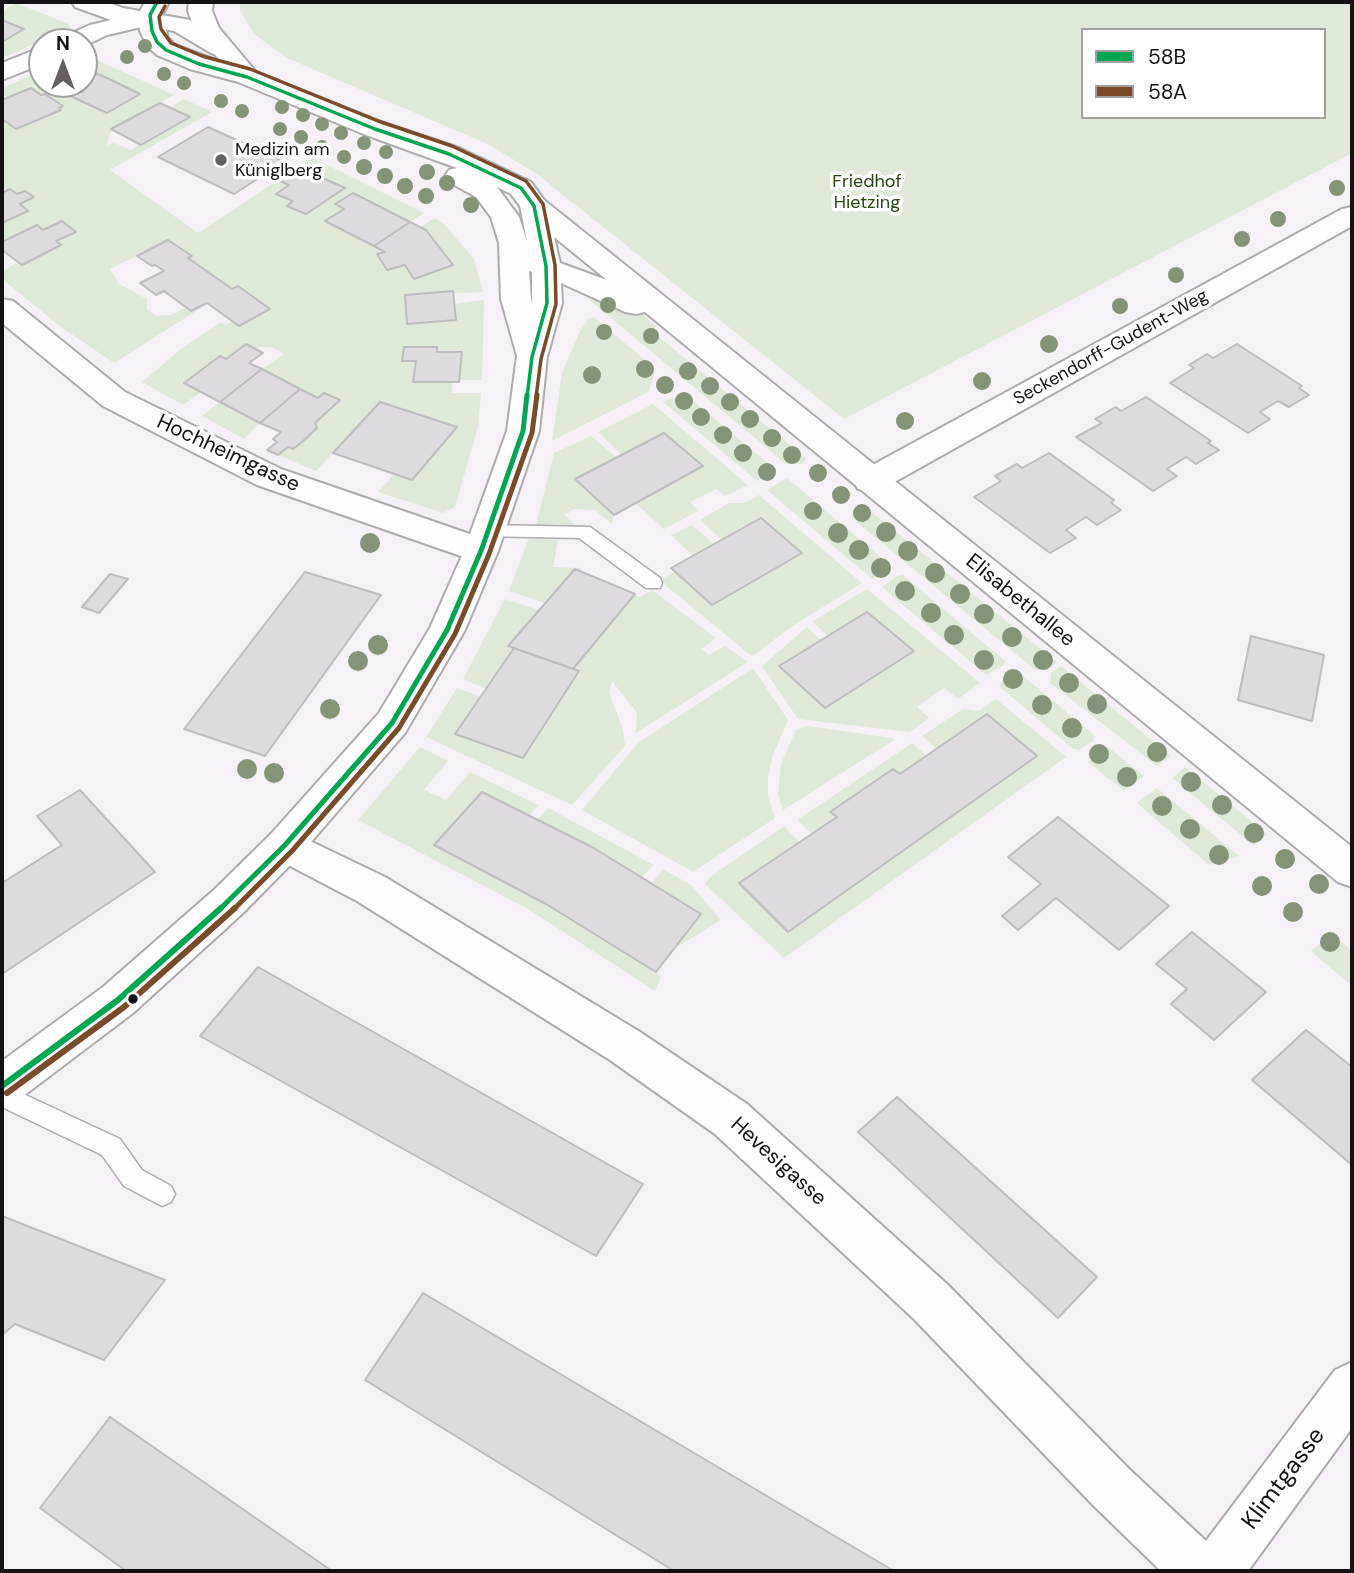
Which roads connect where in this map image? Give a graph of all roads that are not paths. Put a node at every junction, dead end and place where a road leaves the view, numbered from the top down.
1 (84, 2) edge
2 (177, 2) edge
3 (201, 6) edge
4 (153, 10) edge
5 (98, 32) edge
6 (220, 48) junction
7 (28, 61) edge
8 (2, 72) edge
9 (247, 77) junction
10 (375, 129) junction
11 (534, 205) junction
12 (1352, 215) edge
13 (535, 259) junction
14 (616, 270) junction
15 (2, 308) edge
16 (688, 332) junction
17 (870, 481) junction
18 (485, 541) junction
19 (653, 583) dead end
20 (285, 845) junction
21 (1352, 870) edge
22 (2, 1086) edge
23 (2, 1095) edge
24 (162, 1194) dead end
25 (1352, 1387) edge
26 (1199, 1571) edge
27 (1216, 1571) edge

1 - 4 street
2 - 4 street
3 - 6 street
4 - 5 street
4 - 6 street
4 - 9 street
6 - 9 street
7 - 8 street
9 - 10 street
10 - 11 street, Elisabethallee
10 - 13 street
11 - 13 street
11 - 14 street, Elisabethallee
12 - 17 street, Seckendorff-Gudent-Weg
13 - 14 street, Elisabethallee
13 - 16 street, Elisabethallee
13 - 18 street
14 - 16 street, Elisabethallee
15 - 18 street, Hochheimgasse
16 - 17 street, Elisabethallee
17 - 21 street, Elisabethallee
18 - 19 lane
18 - 20 street
20 - 22 street
20 - 26 street, Hevesigasse
23 - 24 lane
25 - 27 street, Klimtgasse

